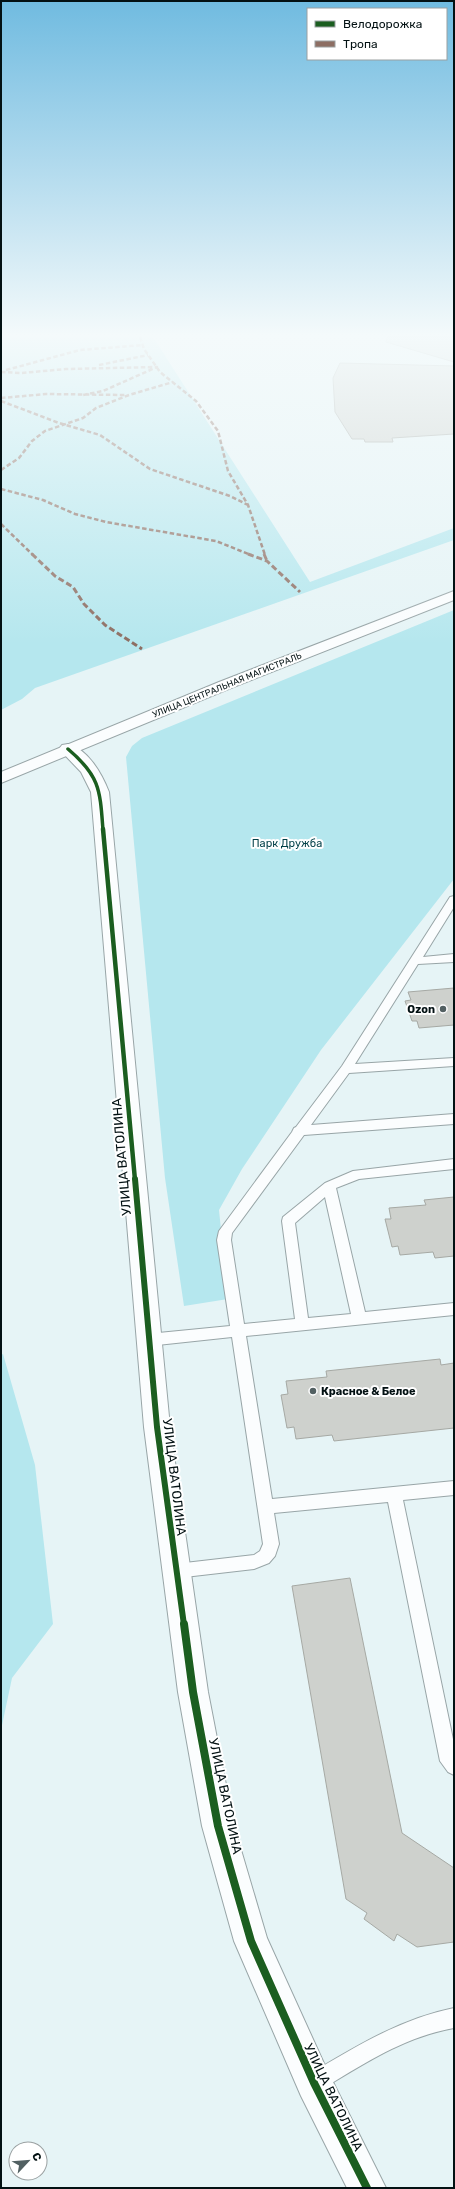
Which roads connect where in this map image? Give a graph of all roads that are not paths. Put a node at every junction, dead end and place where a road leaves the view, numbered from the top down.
1 (454, 595) edge
2 (68, 749) junction
3 (1, 778) edge
4 (454, 899) edge
5 (454, 958) edge
6 (414, 961) junction
7 (454, 1062) edge
8 (346, 1070) junction
9 (454, 1119) edge
10 (298, 1132) junction
11 (454, 1164) edge
12 (329, 1186) junction
13 (454, 1309) edge
14 (359, 1318) junction
15 (302, 1324) junction
16 (239, 1331) junction
17 (148, 1340) junction
18 (454, 1488) edge
19 (394, 1494) junction
20 (266, 1508) junction
21 (176, 1571) junction
22 (454, 1766) edge
23 (454, 2018) edge
24 (314, 2083) junction
25 (367, 2188) edge

1 - 2 street, УЛИЦА ЦЕНТРАЛЬНАЯ МАГИСТРАЛЬ
2 - 3 street, УЛИЦА ЦЕНТРАЛЬНАЯ МАГИСТРАЛЬ
2 - 17 street, УЛИЦА ВАТОЛИНА
4 - 6 lane
5 - 6 lane
6 - 8 lane
7 - 8 lane
8 - 10 lane
9 - 10 lane
10 - 16 lane
11 - 12 lane
12 - 14 lane
12 - 15 lane
13 - 14 lane
14 - 15 lane
15 - 16 lane
16 - 17 lane
16 - 20 lane
17 - 21 street, УЛИЦА ВАТОЛИНА
18 - 19 lane
19 - 20 lane
19 - 22 lane
20 - 21 lane
21 - 24 street, УЛИЦА ВАТОЛИНА
23 - 24 lane
24 - 25 street, УЛИЦА ВАТОЛИНА

